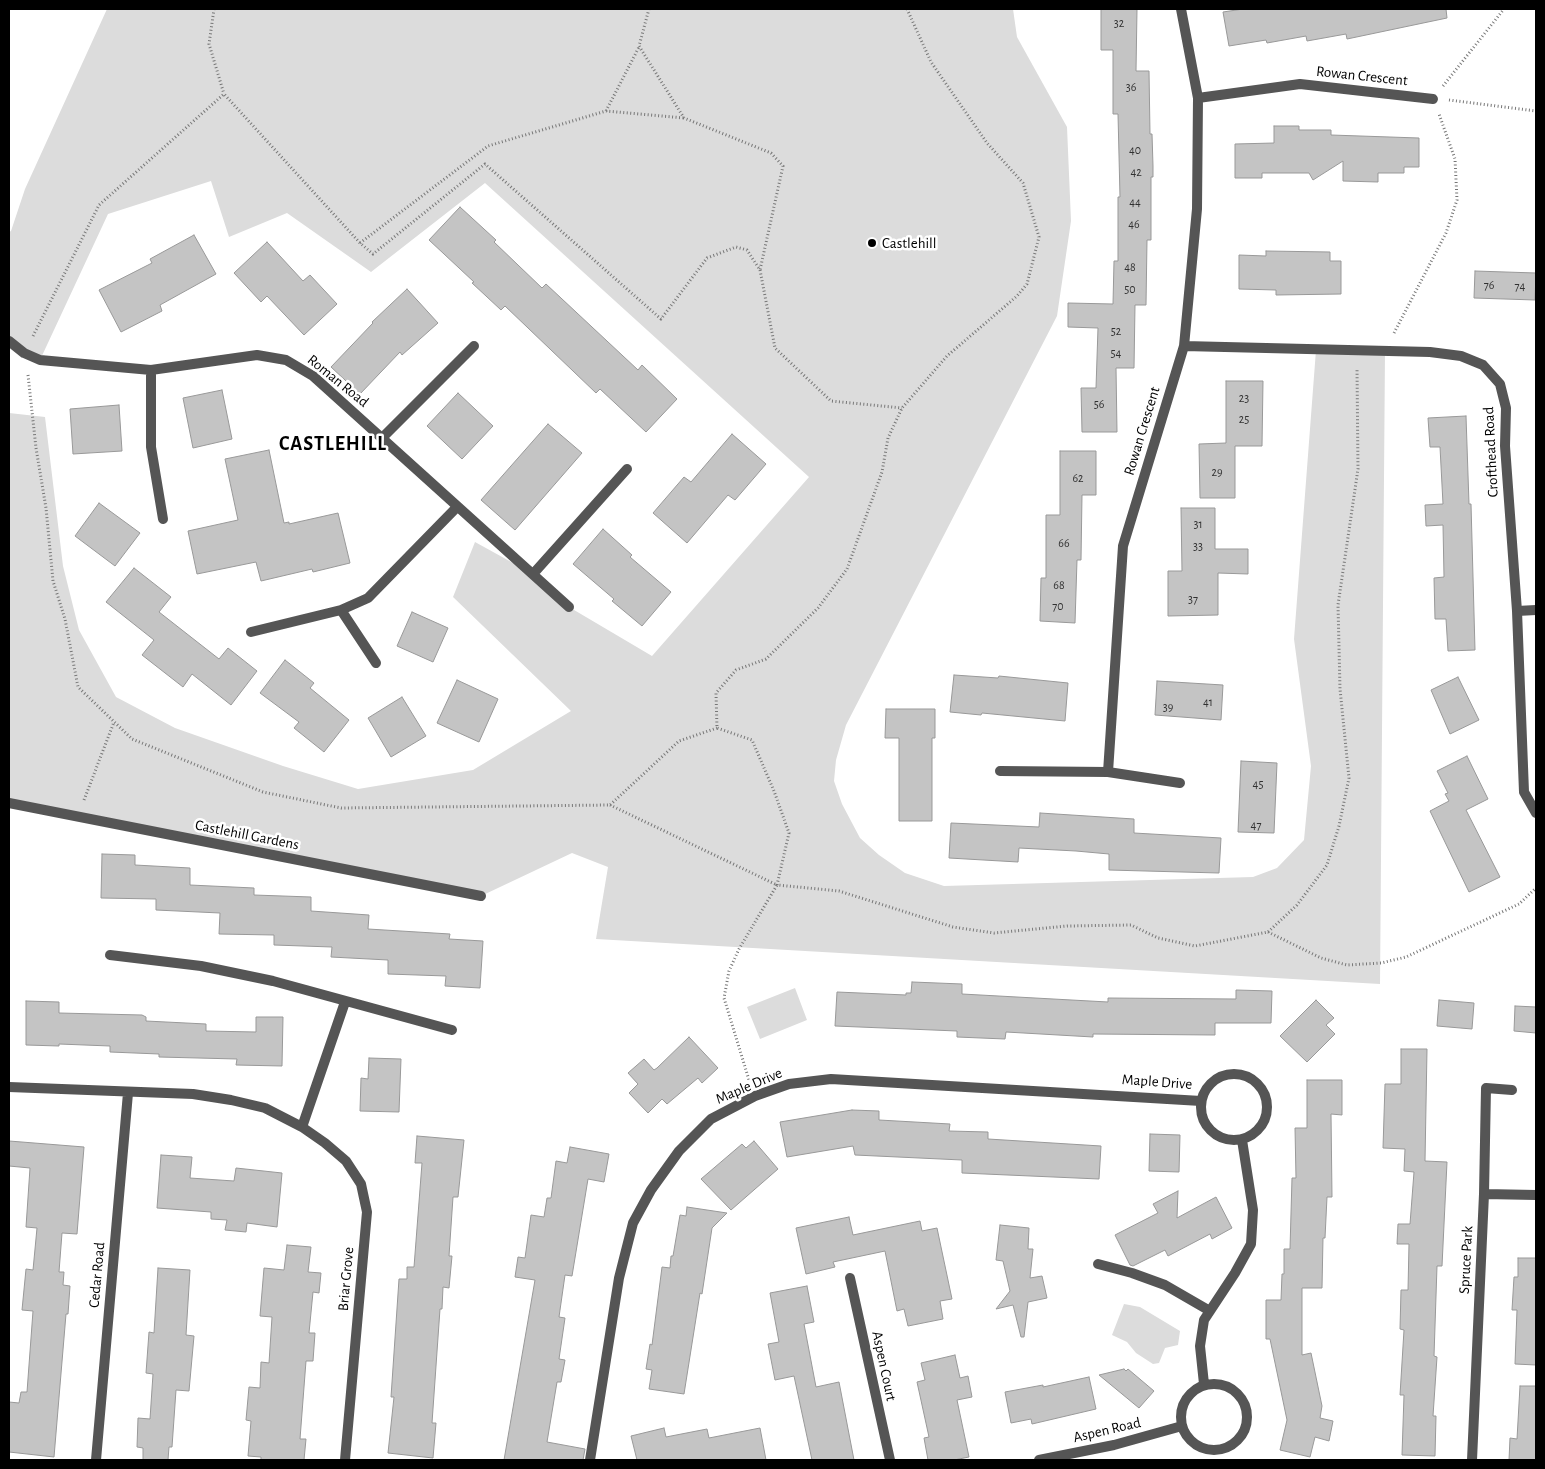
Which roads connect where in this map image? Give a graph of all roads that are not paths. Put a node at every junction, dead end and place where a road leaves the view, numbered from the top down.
1 (1181, 9) edge
2 (1198, 98) junction
3 (1433, 99) road end
4 (9, 341) edge
5 (474, 346) dead end
6 (1184, 346) junction
7 (151, 370) junction
8 (382, 438) junction
9 (626, 469) dead end
10 (457, 507) junction
11 (163, 518) dead end
12 (533, 574) junction
13 (569, 607) dead end
14 (341, 610) junction
15 (1536, 610) edge
16 (1517, 611) junction
17 (251, 632) dead end
18 (376, 663) dead end
19 (1000, 771) dead end
20 (1108, 772) junction
21 (1180, 783) dead end
22 (9, 803) edge
23 (1536, 813) edge
24 (481, 896) dead end
25 (110, 955) dead end
26 (345, 1002) junction
27 (452, 1030) dead end
28 (9, 1087) edge
29 (1512, 1090) dead end
30 (128, 1093) junction
31 (1202, 1100) junction
32 (302, 1127) junction
33 (1242, 1140) junction
34 (1484, 1194) junction
35 (1536, 1195) edge
36 (1098, 1264) dead end
37 (850, 1278) dead end
38 (1210, 1311) junction
39 (1204, 1384) junction
40 (1182, 1426) junction
41 (96, 1460) edge
42 (345, 1460) edge
43 (590, 1460) edge
44 (890, 1460) edge
45 (1040, 1460) edge
46 (1472, 1460) edge

1 - 2 street, Rowan Crescent
2 - 3 street, Rowan Crescent
2 - 6 street, Rowan Crescent
4 - 7 street, Roman Road
5 - 8 street
6 - 16 street, Crofthead Road
6 - 20 street, Rowan Crescent
7 - 8 street, Roman Road
7 - 11 street
8 - 10 street, Roman Road
9 - 12 street
10 - 12 street, Roman Road
10 - 14 street
12 - 13 street, Roman Road
14 - 17 street
14 - 18 street
15 - 16 street
16 - 23 street, Crofthead Road
19 - 20 street
20 - 21 street
22 - 24 street, Castlehill Gardens
25 - 26 street
26 - 27 street
26 - 32 street
28 - 30 street, Briar Grove
29 - 34 street, Spruce Park
30 - 32 street, Briar Grove
30 - 41 street, Cedar Road
31 - 33 street, Maple Drive
31 - 33 street, Maple Drive
31 - 43 street, Maple Drive
32 - 42 street, Briar Grove
33 - 38 street
34 - 35 street
34 - 46 street, Spruce Park
36 - 38 street
37 - 44 street, Aspen Court
38 - 39 street
39 - 40 street
39 - 40 street
40 - 45 street, Aspen Road

